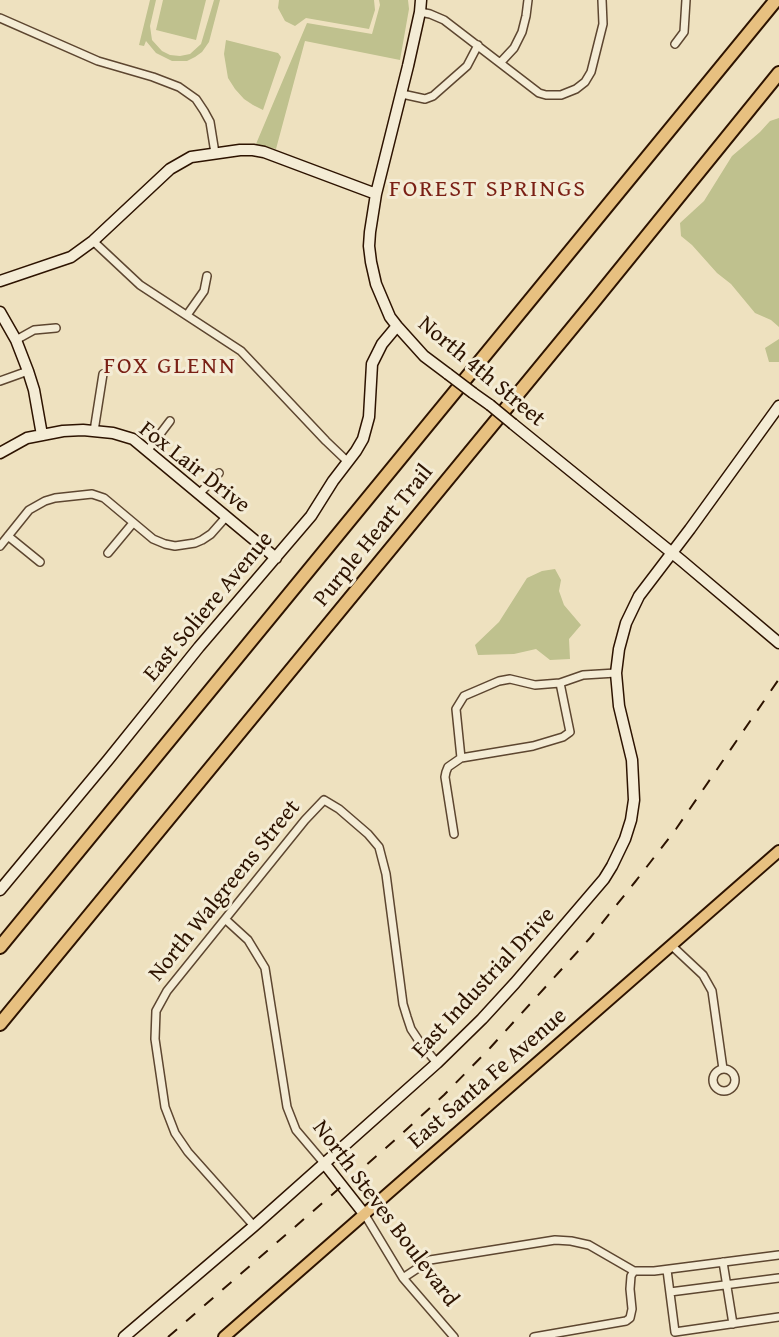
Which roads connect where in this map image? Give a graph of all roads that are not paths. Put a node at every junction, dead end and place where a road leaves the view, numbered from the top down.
1 (421, 0) edge
2 (528, 0) edge
3 (602, 0) edge
4 (686, 0) edge
5 (776, 0) edge
6 (420, 12) junction
7 (0, 18) edge
8 (676, 44) dead end
9 (478, 45) junction
10 (500, 63) junction
11 (779, 73) edge
12 (402, 94) junction
13 (215, 153) junction
14 (376, 194) junction
15 (93, 241) junction
16 (206, 276) dead end
17 (0, 281) edge
18 (0, 312) edge
19 (187, 315) junction
20 (397, 326) junction
21 (56, 328) dead end
22 (16, 340) junction
23 (27, 371) junction
24 (103, 374) dead end
25 (0, 381) edge
26 (779, 406) edge
27 (170, 421) dead end
28 (94, 431) junction
29 (42, 435) junction
30 (148, 450) junction
31 (0, 453) edge
32 (348, 462) junction
33 (219, 473) dead end
34 (199, 494) junction
35 (226, 517) junction
36 (133, 523) junction
37 (8, 536) junction
38 (0, 546) edge
39 (108, 553) dead end
40 (672, 553) junction
41 (276, 558) junction
42 (40, 562) dead end
43 (779, 643) edge
44 (616, 673) junction
45 (559, 683) junction
46 (461, 758) junction
47 (454, 834) dead end
48 (779, 851) edge
49 (0, 890) edge
50 (225, 919) junction
51 (671, 945) junction
52 (0, 947) edge
53 (0, 1024) edge
54 (438, 1063) junction
55 (723, 1069) dead end
56 (324, 1163) junction
57 (365, 1215) junction
58 (254, 1226) junction
59 (779, 1255) edge
60 (723, 1262) junction
61 (667, 1270) junction
62 (634, 1271) junction
63 (403, 1278) junction
64 (779, 1278) edge
65 (726, 1284) junction
66 (670, 1292) junction
67 (779, 1317) edge
68 (733, 1324) junction
69 (557, 1335) edge
70 (124, 1337) edge
71 (224, 1337) edge
72 (454, 1337) edge
73 (534, 1337) edge

1 - 6 street, North 4th Street
2 - 10 street
3 - 10 street
4 - 8 street
5 - 52 highway, Purple Heart Trail
6 - 9 street
6 - 12 street, North 4th Street
7 - 13 street
9 - 10 street
9 - 12 street
11 - 53 highway, Purple Heart Trail
12 - 14 street, North 4th Street
13 - 14 street
13 - 15 street
14 - 20 street, North 4th Street
15 - 17 street
15 - 19 street
16 - 19 street
18 - 22 street
19 - 32 street
20 - 32 street, East Soliere Avenue
20 - 40 street, North 4th Street, bridge
21 - 22 street
22 - 23 street
23 - 25 street
23 - 29 street
24 - 28 street
26 - 40 street, East Industrial Drive
27 - 30 street
28 - 29 street, Fox Lair Drive
28 - 30 street, Fox Lair Drive
29 - 31 street, Fox Lair Drive
30 - 34 street, Fox Lair Drive
32 - 41 street, East Soliere Avenue
33 - 34 street
34 - 35 street, Fox Lair Drive
35 - 36 street
35 - 41 street, Fox Lair Drive
36 - 37 street
36 - 39 street
37 - 38 street
37 - 42 street
40 - 43 street, North 4th Street
40 - 44 street, East Industrial Drive
41 - 49 street, East Soliere Avenue
44 - 45 street
44 - 54 street, East Industrial Drive
45 - 46 street
45 - 46 street
46 - 47 street
48 - 51 main road, East Santa Fe Avenue
50 - 54 street, North Walgreens Street
50 - 56 street, North Steves Boulevard
50 - 58 street, North Walgreens Street
51 - 55 street
51 - 57 main road, East Santa Fe Avenue
54 - 56 street, East Industrial Drive
56 - 57 street, North Steves Boulevard
56 - 58 street, East Industrial Drive
57 - 63 street, North Steves Boulevard
57 - 71 main road, East Santa Fe Avenue
58 - 70 street, East Industrial Drive
59 - 60 street
60 - 61 street
60 - 65 street
61 - 62 street
61 - 66 street
62 - 63 street
62 - 69 street
63 - 72 street, North Steves Boulevard
64 - 65 street
65 - 66 street
65 - 68 street
66 - 68 street
67 - 68 street
69 - 73 street

